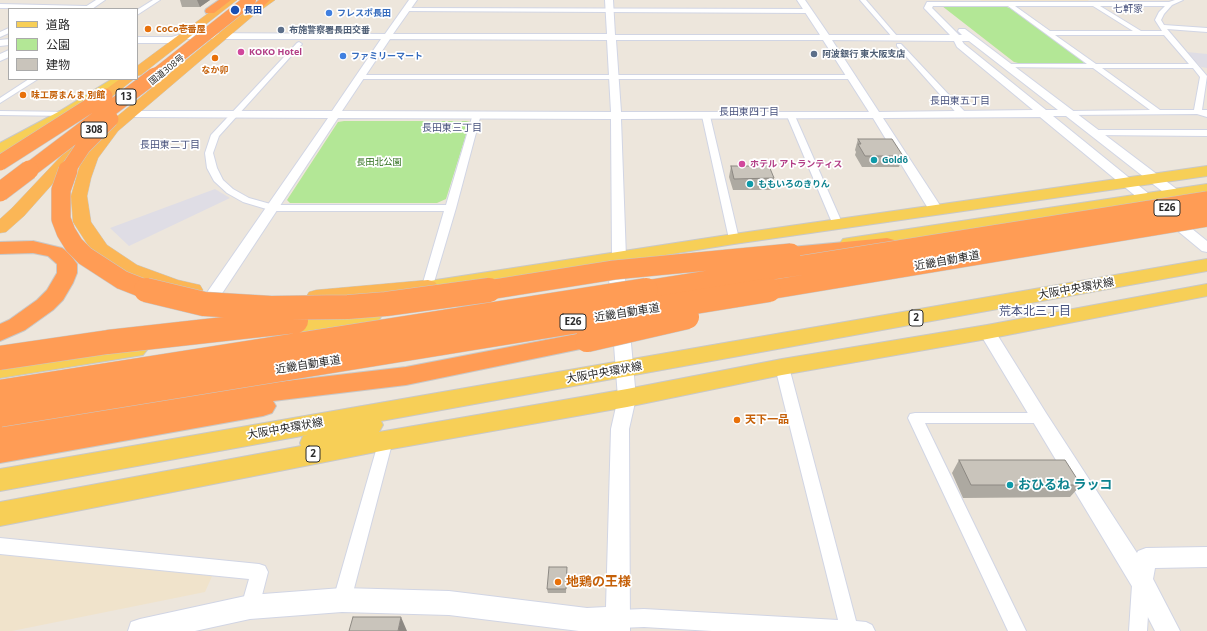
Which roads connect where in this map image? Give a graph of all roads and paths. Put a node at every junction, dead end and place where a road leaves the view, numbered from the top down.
1 (14, 0) edge
2 (101, 0) edge
3 (157, 0) edge
4 (265, 0) edge
5 (270, 0) edge
6 (413, 0) edge
7 (801, 0) edge
8 (863, 0) edge
9 (975, 0) edge
10 (1142, 0) edge
11 (1180, 0) edge
12 (928, 2) edge
13 (1092, 2) edge
14 (230, 4) edge
15 (251, 4) edge
16 (1149, 4) junction
17 (1170, 4) junction
18 (609, 5) edge
19 (981, 5) junction
20 (1010, 5) junction
21 (0, 6) edge
22 (57, 8) edge
23 (88, 8) edge
24 (406, 10) junction
25 (808, 11) junction
26 (138, 12) edge
27 (8, 27) edge
28 (1164, 30) junction
29 (1207, 30) edge
30 (1050, 33) junction
31 (1140, 33) junction
32 (0, 35) edge
33 (970, 38) junction
34 (138, 40) edge
35 (178, 40) junction
36 (211, 40) junction
37 (384, 40) junction
38 (611, 40) junction
39 (828, 41) junction
40 (897, 41) junction
41 (958, 41) junction
42 (299, 44) junction
43 (978, 45) junction
44 (1094, 65) junction
45 (138, 66) edge
46 (1006, 66) junction
47 (1196, 66) junction
48 (138, 73) edge
49 (138, 73) edge
50 (138, 75) edge
51 (613, 76) junction
52 (361, 77) junction
53 (852, 77) junction
54 (138, 79) edge
55 (32, 80) edge
56 (120, 80) edge
57 (127, 80) edge
58 (129, 80) edge
59 (131, 80) edge
60 (137, 80) edge
61 (0, 101) edge
62 (1159, 112) junction
63 (1198, 112) junction
64 (0, 113) edge
65 (1069, 113) junction
66 (70, 114) junction
67 (232, 114) junction
68 (336, 114) junction
69 (477, 114) junction
70 (1045, 114) junction
71 (1207, 114) edge
72 (616, 115) junction
73 (876, 115) junction
74 (963, 115) junction
75 (706, 116) junction
76 (791, 116) junction
77 (118, 120) junction
78 (1094, 133) junction
79 (1207, 133) edge
80 (0, 149) edge
81 (2, 164) edge
82 (1207, 171) edge
83 (1154, 178) junction
84 (0, 181) edge
85 (1128, 182) junction
86 (1207, 189) edge
87 (0, 192) edge
88 (1174, 194) junction
89 (1147, 197) junction
90 (0, 201) edge
91 (1207, 201) edge
92 (273, 208) junction
93 (451, 208) junction
94 (936, 210) junction
95 (18, 212) junction
96 (1126, 214) junction
97 (1207, 217) edge
98 (1207, 220) edge
99 (838, 225) junction
100 (966, 226) junction
101 (0, 228) edge
102 (797, 231) junction
103 (734, 239) junction
104 (0, 248) edge
105 (1207, 248) edge
106 (791, 253) junction
107 (1207, 265) edge
108 (618, 268) junction
109 (897, 269) junction
110 (428, 286) junction
111 (1207, 290) edge
112 (214, 294) junction
113 (1009, 301) junction
114 (1128, 305) junction
115 (987, 332) junction
116 (0, 333) edge
117 (0, 350) edge
118 (0, 358) edge
119 (782, 367) junction
120 (625, 369) junction
121 (0, 370) edge
122 (406, 376) junction
123 (0, 392) edge
124 (627, 398) junction
125 (439, 402) junction
126 (0, 415) edge
127 (1039, 418) junction
128 (0, 436) edge
129 (386, 440) junction
130 (0, 452) edge
131 (214, 473) junction
132 (0, 480) edge
133 (0, 514) edge
134 (0, 546) edge
135 (1207, 557) edge
136 (1141, 580) junction
137 (342, 600) junction
138 (250, 607) junction
139 (619, 625) edge
140 (857, 630) edge
141 (140, 631) edge
142 (1017, 631) edge
143 (1138, 631) edge
144 (1168, 631) edge

1 - 21 street
2 - 23 street
3 - 26 street
4 - 15 highway
5 - 15 highway, 308
6 - 24 street
7 - 25 street
8 - 40 street
9 - 19 street
10 - 16 street
11 - 17 street
12 - 19 street
12 - 33 street
12 - 41 street
13 - 16 street
13 - 20 street
13 - 31 street
14 - 15 highway, 13, bridge
14 - 35 highway, 国道308号
14 - 35 highway
14 - 48 highway
14 - 50 highway, 13
14 - 54 highway, 13, bridge
14 - 77 highway, bridge
15 - 36 highway, 国道308号 / 308
16 - 17 street
17 - 28 street
18 - 24 street
18 - 25 street
18 - 38 street
19 - 20 street
20 - 30 street
21 - 22 street
24 - 37 street
25 - 39 street
27 - 32 street
28 - 29 street
28 - 31 street
28 - 47 street
30 - 31 street
30 - 44 street
33 - 41 street
33 - 43 street
34 - 35 street
35 - 36 street
35 - 45 highway
35 - 49 highway, 国道308号
36 - 37 street
36 - 42 street
36 - 77 highway, 308
36 - 95 highway, 国道308号 / 308
37 - 38 street
37 - 42 street
37 - 52 street
38 - 39 street
38 - 51 street
39 - 40 street
39 - 53 street
40 - 41 street
40 - 74 street
41 - 43 street
41 - 70 street
42 - 67 street
43 - 46 street
44 - 46 street
44 - 47 street
44 - 62 street
46 - 65 street
47 - 63 street
51 - 52 street
51 - 53 street
51 - 72 street
52 - 68 street
53 - 73 street
55 - 61 street
56 - 66 highway, 308
57 - 81 highway, 308
58 - 81 highway, bridge
59 - 84 highway, 13
60 - 87 highway, 13, bridge
62 - 63 street
62 - 65 street
63 - 71 street
64 - 66 street
65 - 70 street
65 - 78 street
66 - 80 main road
66 - 81 highway, 308
67 - 68 street
67 - 77 street
67 - 92 street
68 - 69 street
68 - 92 street
69 - 72 street
69 - 93 street
70 - 74 street
70 - 85 street
72 - 75 street
72 - 108 street
73 - 74 street
73 - 76 street
73 - 94 street
75 - 76 street
75 - 103 street
76 - 99 street
77 - 90 highway, bridge
77 - 95 highway, 308
77 - 106 highway, bridge
77 - 112 highway
78 - 79 street
78 - 83 street
82 - 83 main road
83 - 85 main road
83 - 88 street
85 - 89 street
85 - 94 main road
86 - 88 main road
88 - 89 main road
88 - 98 street
89 - 100 main road
89 - 105 street
91 - 96 highway, 近畿自動車道 / E26, bridge
92 - 93 street
92 - 112 street
93 - 110 street
94 - 99 main road
95 - 101 highway, 国道308号 / 308
96 - 106 highway, bridge
96 - 123 highway, 近畿自動車道 / E26, bridge
97 - 109 highway, 近畿自動車道 / E26, bridge
99 - 102 main road
100 - 102 main road
100 - 108 main road
102 - 103 main road
103 - 108 main road
104 - 116 highway
106 - 118 highway, bridge
107 - 113 main road, 大阪中央環状線 / 2
108 - 110 main road
108 - 120 street
108 - 121 main road
109 - 122 highway, bridge
109 - 126 highway, 近畿自動車道 / E26, bridge
110 - 112 highway
110 - 117 main road
111 - 114 main road, 2
113 - 114 main road
113 - 120 main road, 大阪中央環状線 / 2
114 - 115 main road, 2
115 - 119 main road, 2
115 - 127 street
119 - 124 main road, 2
119 - 140 street
120 - 124 street
120 - 125 main road, 大阪中央環状線 / 2
122 - 128 highway
122 - 130 highway
124 - 129 main road, 2
124 - 139 street
125 - 131 main road
125 - 132 main road, 大阪中央環状線 / 2
127 - 136 street
127 - 142 street
129 - 131 main road, 2
129 - 137 street
131 - 133 main road, 2
134 - 138 street
135 - 136 street
136 - 143 street
136 - 144 street
137 - 138 street
137 - 139 street
138 - 141 street
139 - 140 street

